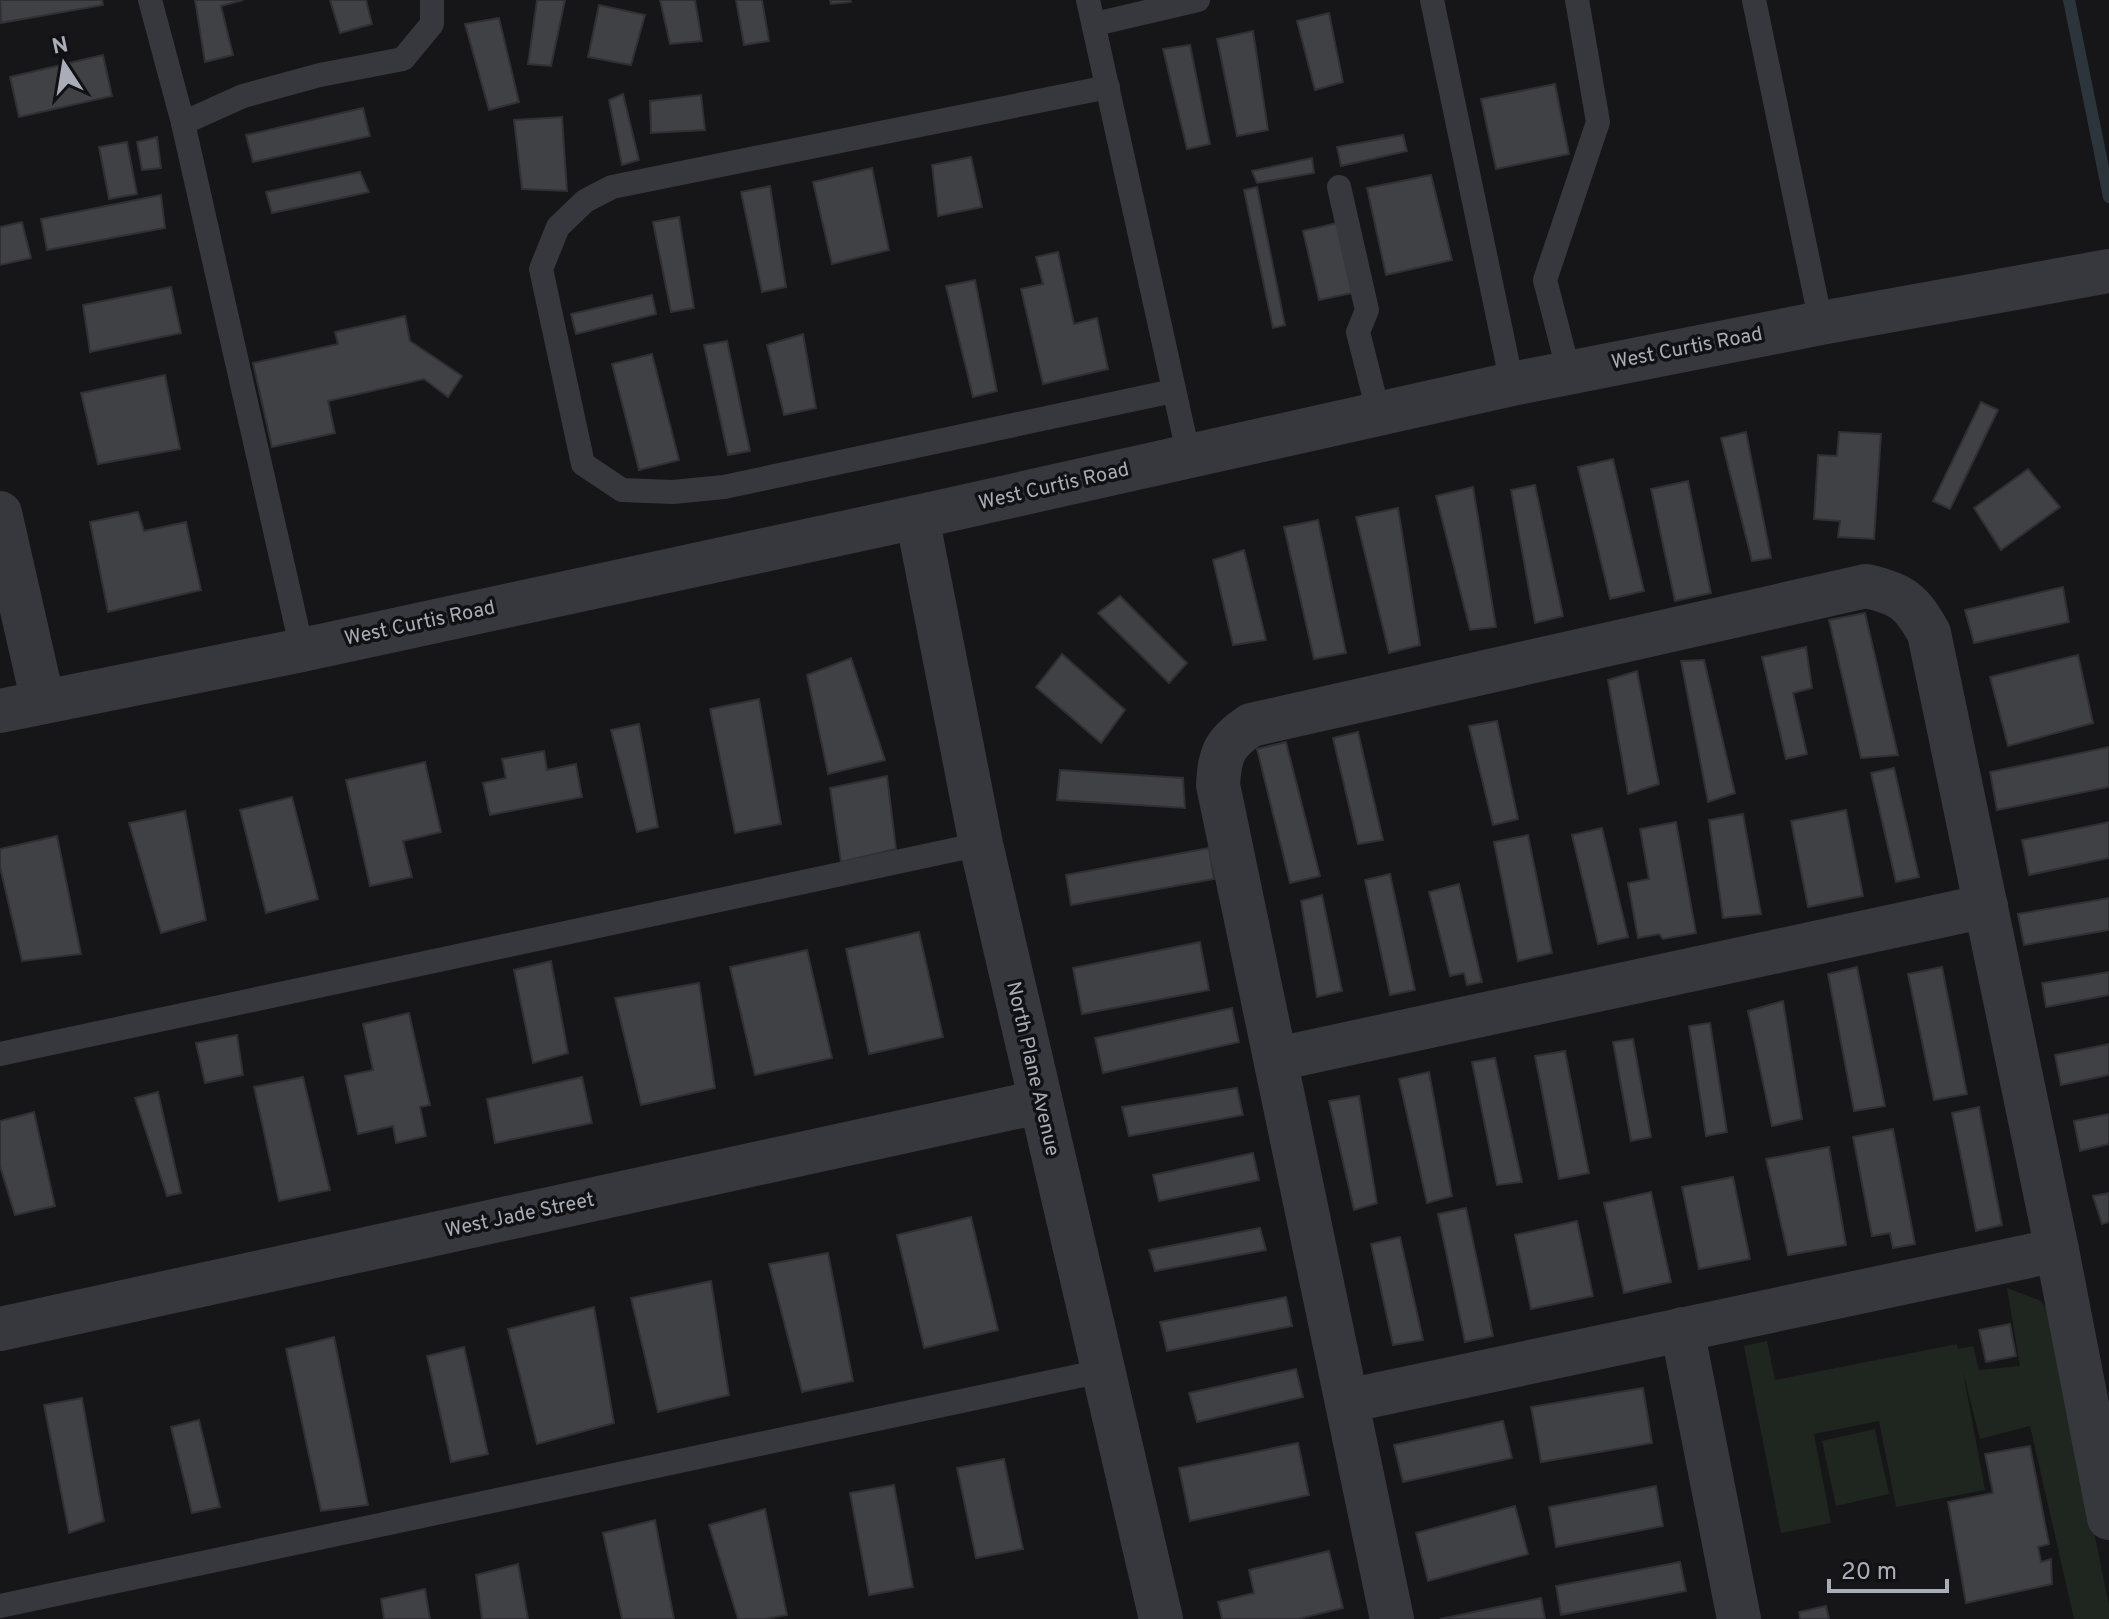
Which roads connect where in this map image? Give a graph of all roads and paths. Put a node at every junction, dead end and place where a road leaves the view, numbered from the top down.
1 (150, 0) edge
2 (432, 0) edge
3 (1088, 0) edge
4 (1198, 0) edge
5 (1432, 0) edge
6 (1577, 0) edge
7 (1754, 0) edge
8 (1095, 24) junction
9 (1108, 87) junction
10 (183, 123) junction
11 (1339, 187) dead end
12 (2109, 271) edge
13 (1821, 323) junction
14 (1569, 373) junction
15 (1512, 384) junction
16 (1173, 391) junction
17 (1379, 415) junction
18 (1189, 457) junction
19 (0, 513) edge
20 (917, 517) junction
21 (302, 650) junction
22 (43, 702) junction
23 (0, 711) edge
24 (981, 844) junction
25 (1986, 906) junction
26 (0, 1054) edge
27 (1277, 1059) junction
28 (1039, 1102) junction
29 (2057, 1250) junction
30 (0, 1329) edge
31 (1682, 1329) junction
32 (1102, 1371) junction
33 (1347, 1401) junction
34 (2099, 1415) edge
35 (2107, 1500) edge
36 (0, 1606) edge
37 (1161, 1619) edge
38 (1392, 1619) edge
39 (1739, 1619) edge

1 - 10 lane
2 - 10 lane
3 - 8 lane
4 - 8 lane
5 - 15 lane
6 - 14 lane
7 - 13 lane
8 - 9 lane
9 - 16 lane
9 - 16 lane
10 - 21 lane
11 - 17 lane
12 - 13 street, West Curtis Road
13 - 14 street, West Curtis Road
14 - 15 street, West Curtis Road
15 - 17 street, West Curtis Road
16 - 18 lane
17 - 18 street, West Curtis Road
18 - 20 street, West Curtis Road
19 - 22 street
20 - 21 street, West Curtis Road
20 - 24 street, North Plane Avenue
21 - 22 street, West Curtis Road
22 - 23 street, West Curtis Road
24 - 26 lane
24 - 28 street, North Plane Avenue
25 - 27 street
25 - 27 street
25 - 29 street
27 - 33 street
28 - 30 street, West Jade Street
28 - 32 street, North Plane Avenue
29 - 31 street
29 - 34 street
31 - 33 street
31 - 39 street
32 - 36 lane
32 - 37 street, North Plane Avenue
33 - 38 street
34 - 35 street

